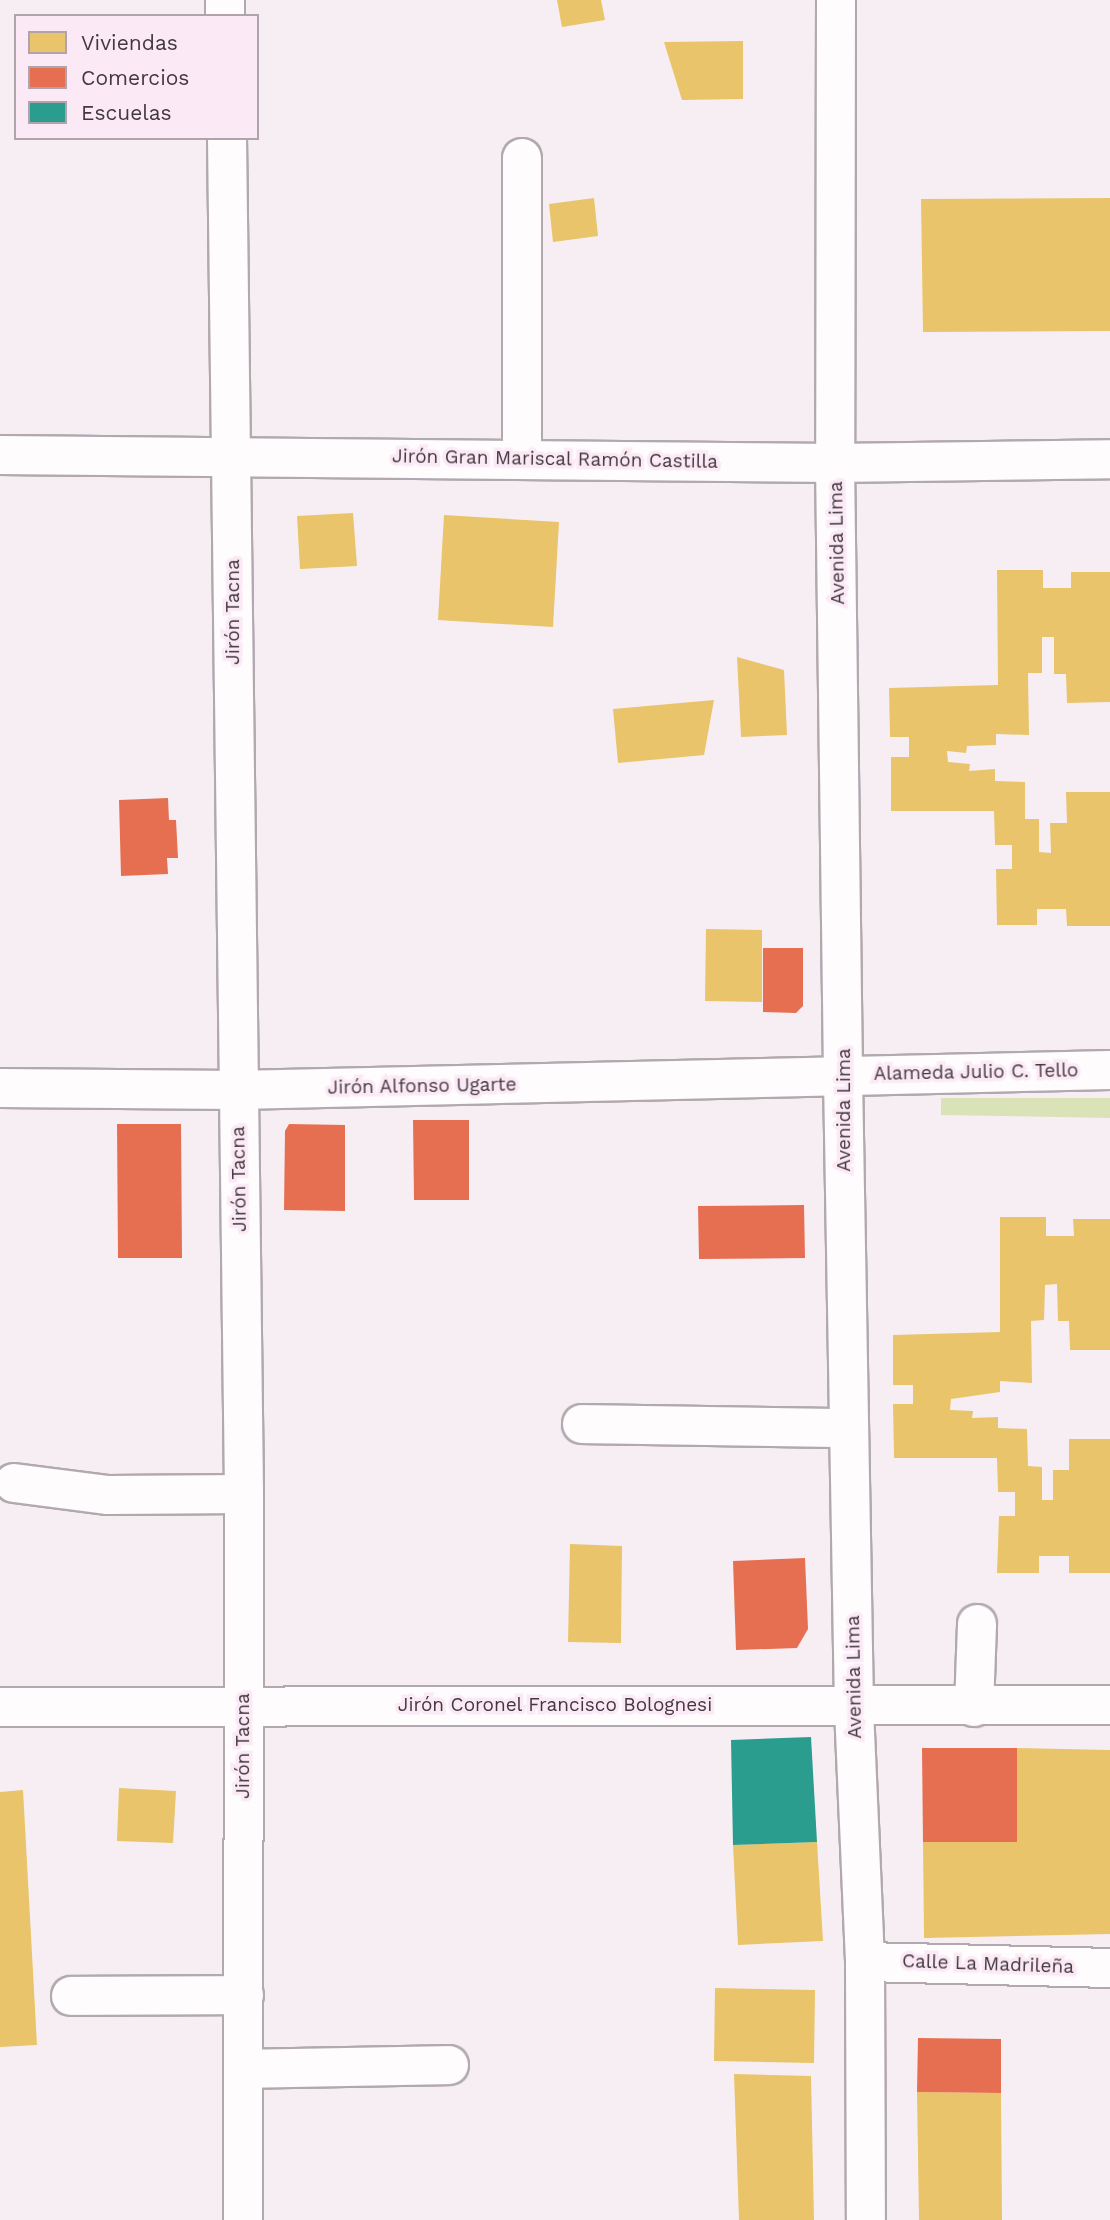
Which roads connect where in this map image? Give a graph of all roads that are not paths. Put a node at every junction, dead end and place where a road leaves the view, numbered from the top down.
1 (836, 0) edge
2 (227, 140) edge
3 (522, 158) dead end
4 (232, 454) junction
5 (0, 455) edge
6 (522, 458) junction
7 (1110, 459) edge
8 (835, 463) junction
9 (1110, 1070) edge
10 (843, 1077) junction
11 (0, 1088) edge
12 (237, 1090) junction
13 (582, 1424) dead end
14 (849, 1428) junction
15 (14, 1483) dead end
16 (244, 1494) junction
17 (977, 1624) dead end
18 (242, 1704) junction
19 (1110, 1705) edge
20 (0, 1707) edge
21 (974, 1707) junction
22 (854, 1709) junction
23 (865, 1962) junction
24 (1110, 1968) edge
25 (244, 1995) junction
26 (71, 1996) dead end
27 (449, 2065) dead end
28 (244, 2070) junction
29 (243, 2220) edge
30 (866, 2220) edge

1 - 8 street, Avenida Lima
2 - 4 street, Jirón Tacna
3 - 6 street
4 - 5 street, Jirón Gran Mariscal Ramón Castilla
4 - 6 street, Jirón Gran Mariscal Ramón Castilla
4 - 12 street, Jirón Tacna
6 - 8 street, Jirón Gran Mariscal Ramón Castilla
7 - 8 street, Jirón Gran Mariscal Ramón Castilla
8 - 10 street, Avenida Lima
9 - 10 street, Alameda Julio C. Tello
10 - 12 street, Jirón Alfonso Ugarte
10 - 14 street, Avenida Lima
11 - 12 street, Jirón Alfonso Ugarte
12 - 16 street, Jirón Tacna
13 - 14 street
14 - 22 street, Avenida Lima
15 - 16 street
16 - 18 street, Jirón Tacna
17 - 21 street
18 - 20 street, Jirón Coronel Francisco Bolognesi
18 - 22 street, Jirón Coronel Francisco Bolognesi
18 - 25 street, Jirón Tacna
19 - 21 street, Jirón Coronel Francisco Bolognesi
21 - 22 street, Jirón Coronel Francisco Bolognesi
22 - 23 street, Avenida Lima
23 - 24 street, Calle La Madrileña
23 - 30 street, Avenida Lima
25 - 26 street
25 - 28 street, Jirón Tacna
27 - 28 street
28 - 29 street, Jirón Tacna

